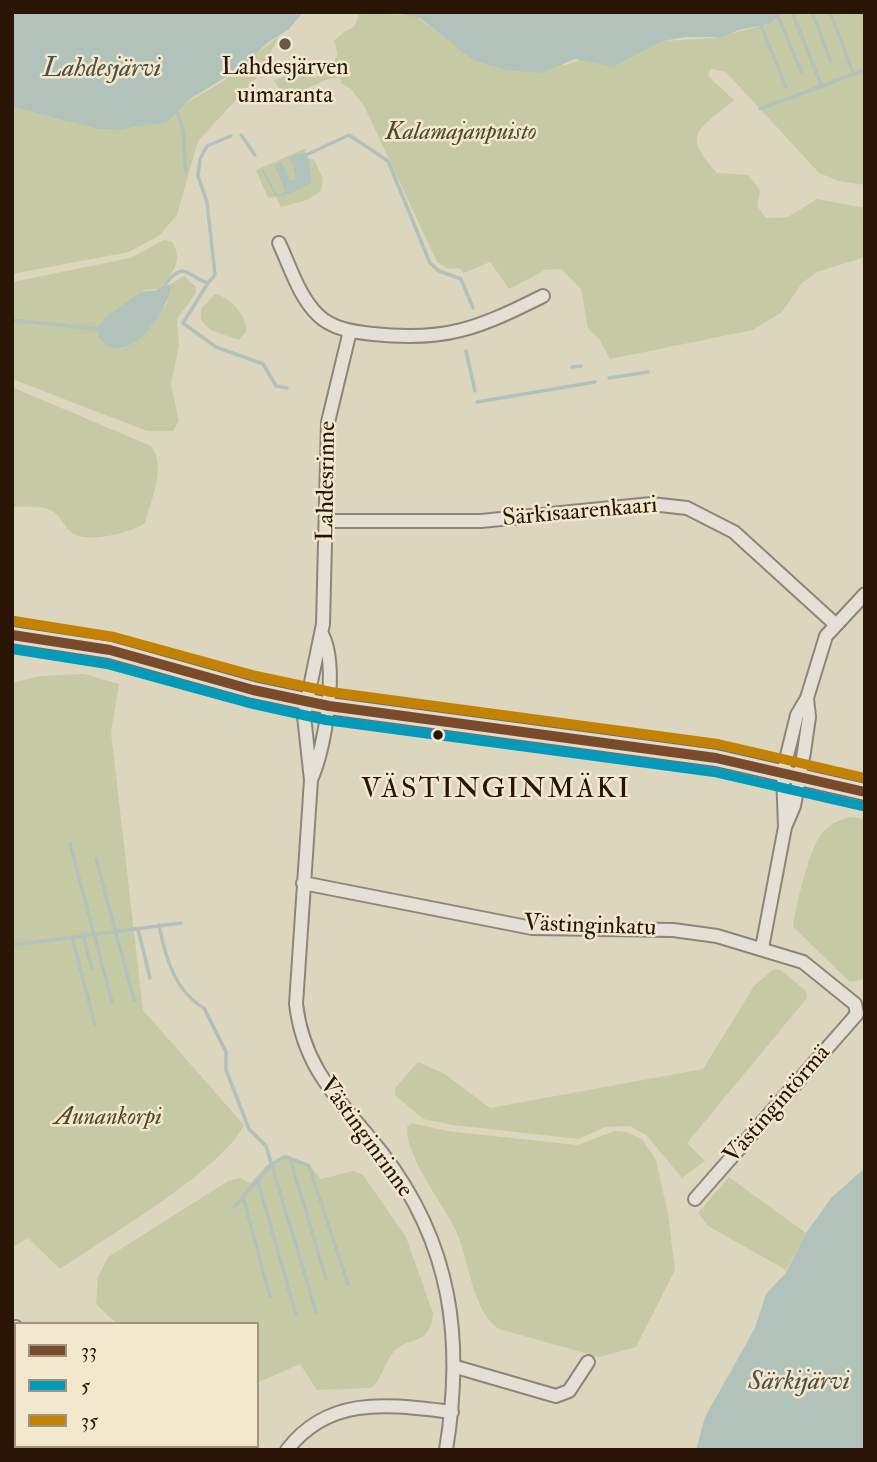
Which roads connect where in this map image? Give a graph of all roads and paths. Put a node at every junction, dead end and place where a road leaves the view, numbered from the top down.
1 (279, 243) dead end
2 (543, 296) dead end
3 (350, 331) junction
4 (327, 522) junction
5 (865, 594) edge
6 (835, 624) junction
7 (322, 634) junction
8 (12, 635) edge
9 (307, 702) junction
10 (329, 706) junction
11 (791, 774) junction
12 (310, 780) junction
13 (865, 792) edge
14 (303, 883) junction
15 (762, 948) junction
16 (858, 1009) joint
17 (695, 1199) dead end
18 (587, 1362) dead end
19 (456, 1367) junction
20 (452, 1412) junction
21 (287, 1450) edge
22 (446, 1450) edge

1 - 3 street
2 - 3 street
3 - 4 street, Lahdesrinne
4 - 6 street, Särkisaarenkaari
4 - 7 street, Lahdesrinne
5 - 6 street
6 - 11 street
7 - 9 street, Lahdesrinne
7 - 10 street, Lahdesrinne
8 - 9 main road
9 - 10 main road
9 - 12 street, Västinginrinne
10 - 11 main road
10 - 12 street, Västinginrinne
11 - 13 main road
11 - 15 street
12 - 14 street, Västinginrinne
14 - 15 street, Västinginkatu
14 - 19 street, Västinginrinne
15 - 16 street, Västinginkatu
16 - 17 street, Västingintörmä
18 - 19 street
19 - 20 street, Västinginrinne
20 - 21 street
20 - 22 street, Västinginrinne

